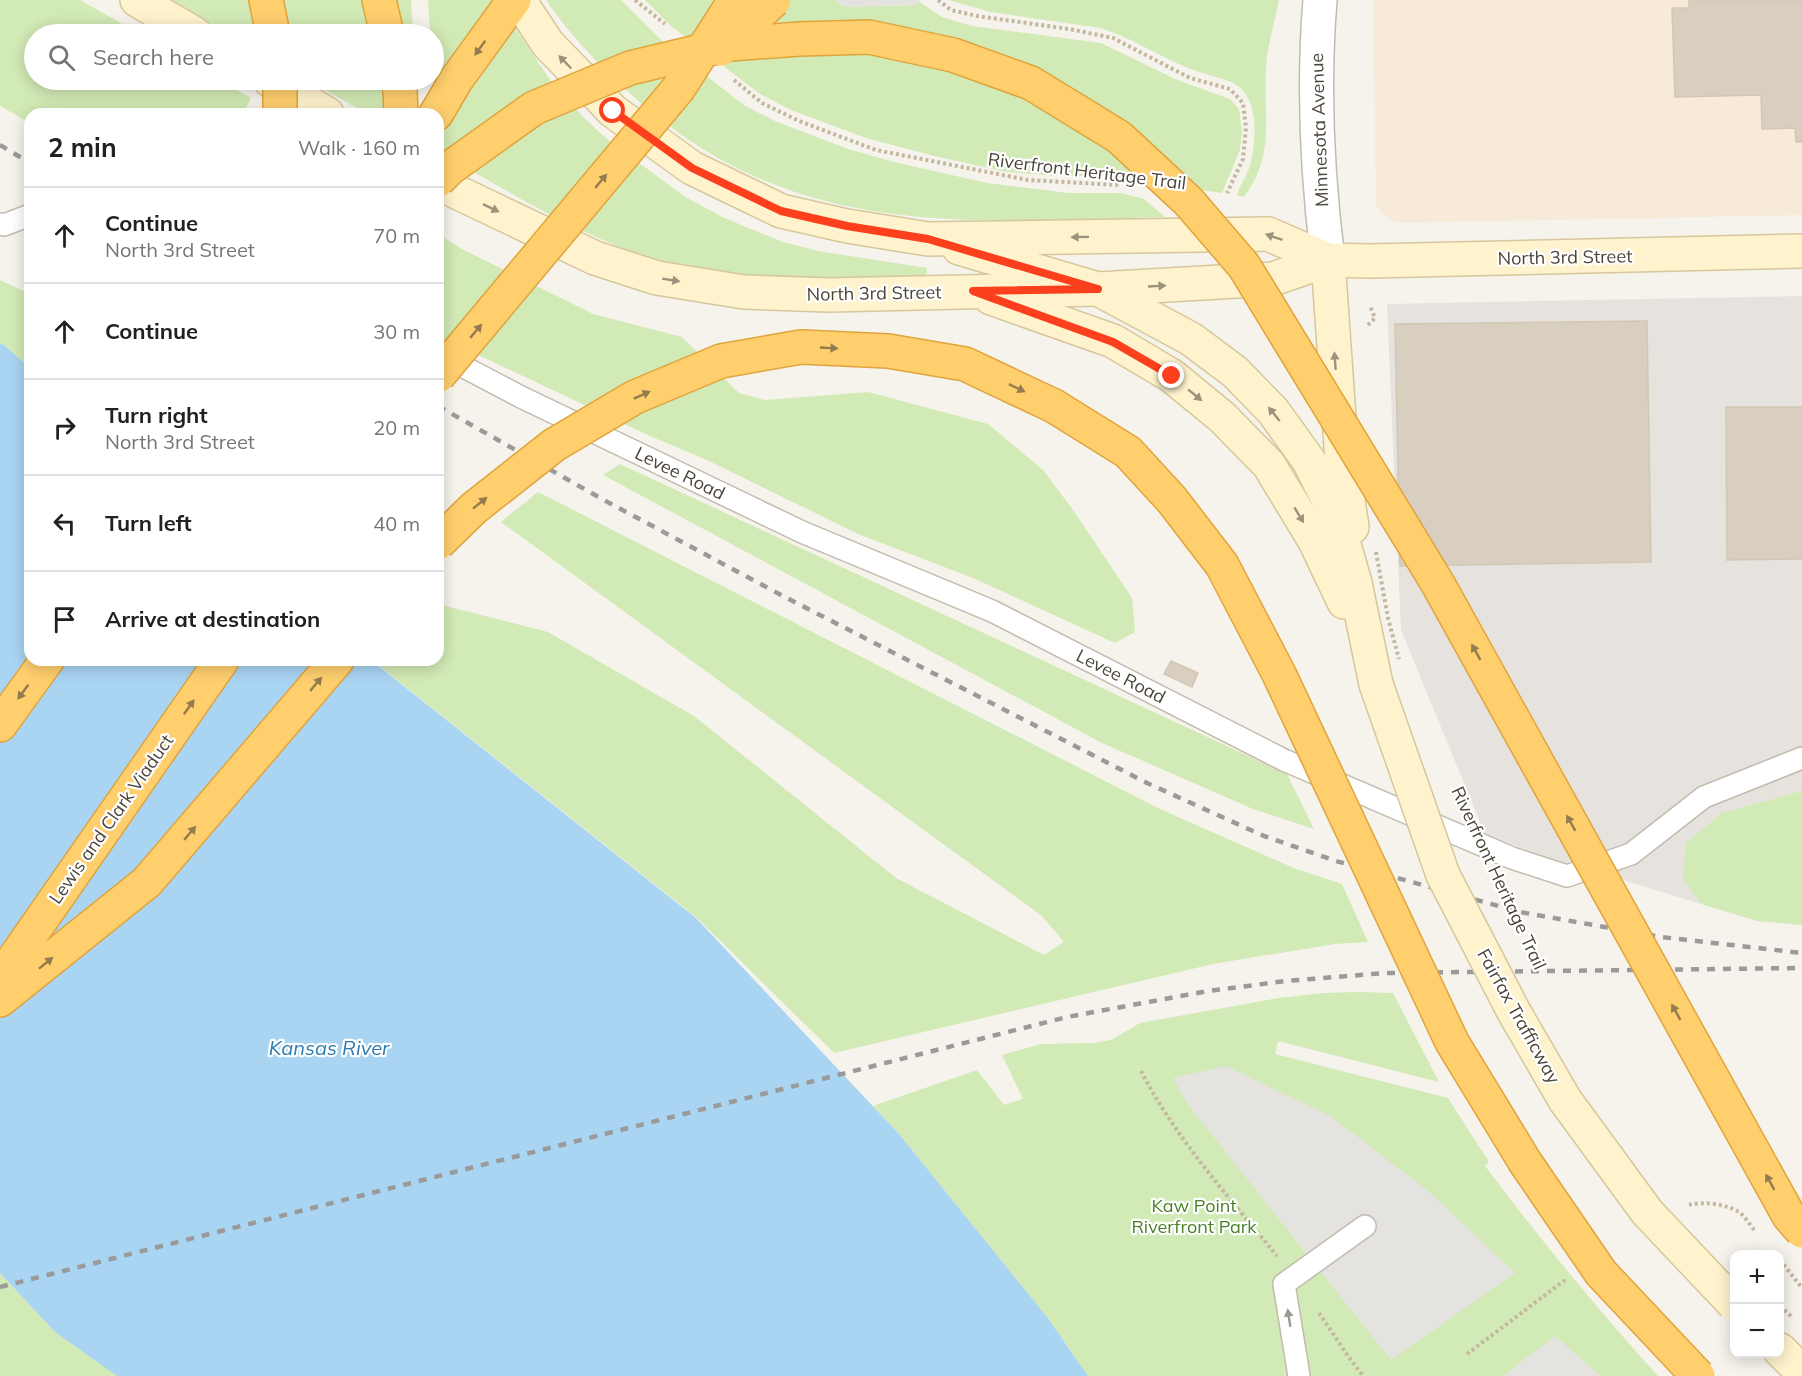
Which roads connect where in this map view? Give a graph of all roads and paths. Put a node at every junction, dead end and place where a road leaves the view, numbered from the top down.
1 (137, 0) edge
2 (266, 0) edge
3 (379, 0) edge
4 (513, 0) edge
5 (519, 0) edge
6 (635, 0) edge
7 (735, 0) edge
8 (774, 0) edge
9 (938, 0) edge
10 (1320, 0) edge
11 (178, 24) edge
12 (271, 24) edge
13 (385, 24) edge
14 (666, 26) dead end
15 (727, 75) dead end
16 (678, 89) junction
17 (280, 90) edge
18 (287, 90) edge
19 (400, 90) edge
20 (280, 108) edge
21 (317, 108) edge
22 (401, 108) edge
23 (440, 108) edge
24 (444, 174) edge
25 (444, 184) edge
26 (1124, 186) dead end
27 (1224, 202) dead end
28 (24, 217) edge
29 (0, 224) edge
30 (928, 239) junction
31 (1802, 251) edge
32 (1328, 260) junction
33 (1098, 289) junction
34 (973, 291) junction
35 (444, 356) edge
36 (444, 369) edge
37 (444, 537) edge
38 (1375, 544) dead end
39 (1399, 660) dead end
40 (43, 666) edge
41 (218, 666) edge
42 (331, 666) edge
43 (1376, 684) junction
44 (0, 725) edge
45 (1802, 758) edge
46 (0, 979) edge
47 (0, 1000) edge
48 (1140, 1071) dead end
49 (1365, 1226) dead end
50 (1802, 1231) edge
51 (1784, 1266) edge
52 (1295, 1276) junction
53 (1802, 1288) edge
54 (1730, 1300) edge
55 (1527, 1308) dead end
56 (1467, 1354) dead end
57 (1784, 1355) edge
58 (1802, 1372) edge
59 (1299, 1376) edge
60 (1364, 1376) edge
61 (1698, 1376) edge

1 - 11 main road
2 - 12 highway
3 - 13 highway
4 -> 23 highway
30 -> 5 main road, North 3rd Street
6 - 14 path
7 - 16 highway, bridge
8 - 16 highway, bridge
9 - 27 path
10 - 32 street, Minnesota Avenue
15 - 26 path, Riverfront Heritage Trail
36 -> 16 highway, bridge
17 - 20 highway, bridge
18 - 21 main road
19 - 22 highway
50 -> 24 highway, bridge
25 -> 34 main road, North 3rd Street
28 - 29 lane
32 -> 30 main road, North 3rd Street
30 - 33 main road
31 - 32 main road, North 3rd Street
33 -> 32 main road, North 3rd Street
43 -> 32 main road
33 - 34 main road, North 3rd Street
43 -> 33 main road
34 -> 43 main road
35 - 45 lane, Levee Road
37 -> 61 highway, bridge
38 - 39 path, bridge
40 -> 44 highway
46 -> 41 highway, Lewis and Clark Viaduct
47 -> 42 highway
43 - 54 main road, Fairfax Trafficway, bridge
48 - 52 path
49 - 52 lane
51 - 53 path
59 -> 52 lane
52 - 60 path
55 - 56 path
57 - 58 main road

